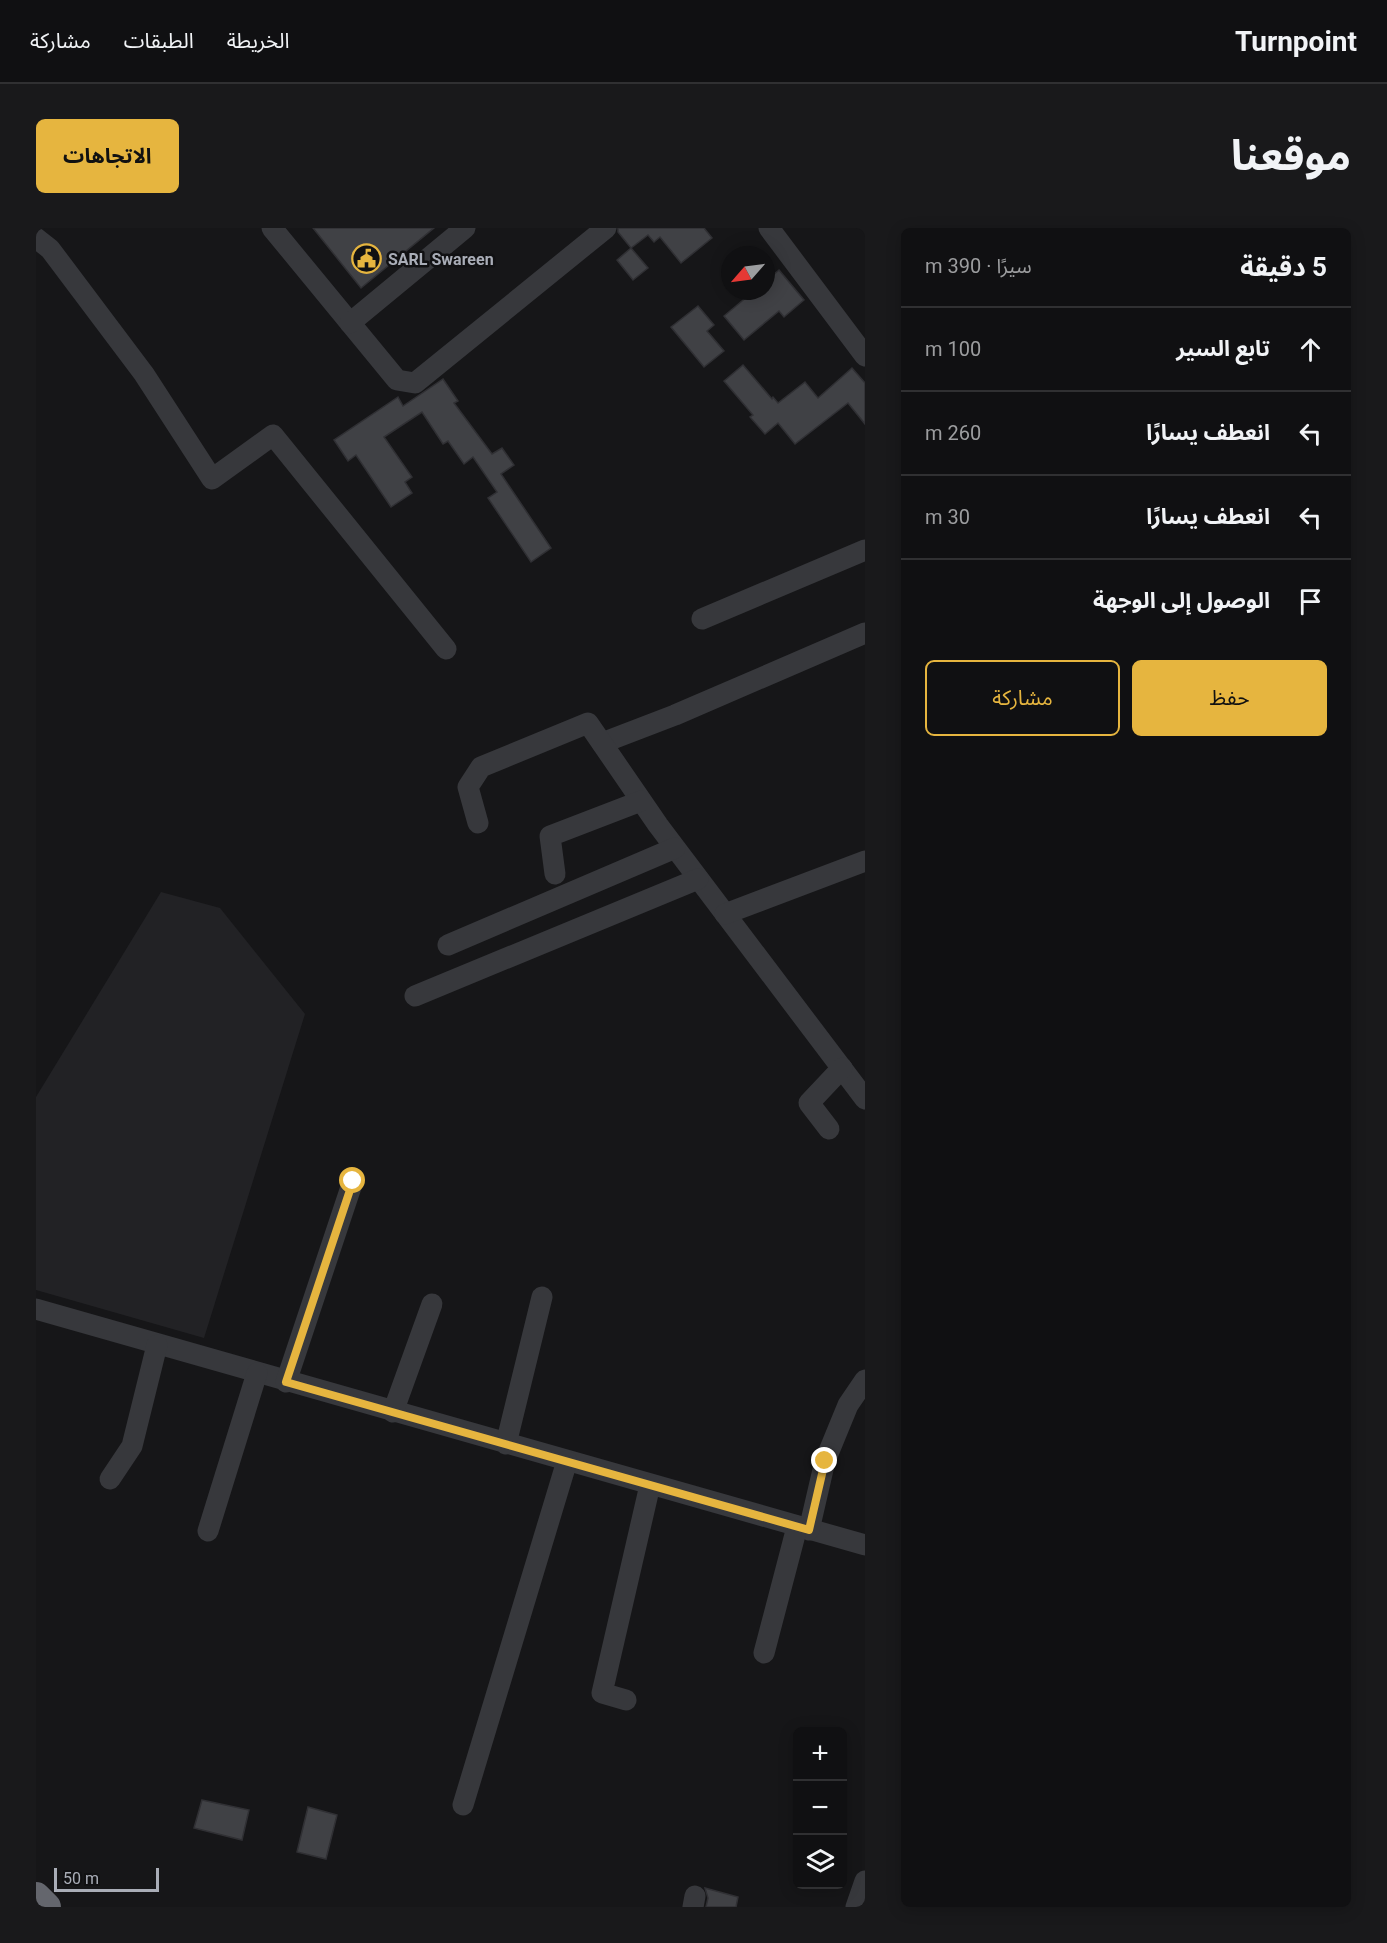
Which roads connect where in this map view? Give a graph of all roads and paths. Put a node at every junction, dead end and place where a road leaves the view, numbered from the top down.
1 (272, 228) edge
2 (465, 228) edge
3 (606, 228) edge
4 (769, 228) edge
5 (36, 238) edge
6 (350, 323) junction
7 (865, 356) edge
8 (865, 550) edge
9 (702, 619) dead end
10 (865, 633) edge
11 (447, 649) dead end
12 (602, 743) junction
13 (641, 801) junction
14 (478, 823) dead end
15 (675, 848) junction
16 (865, 861) edge
17 (555, 874) dead end
18 (698, 879) junction
19 (725, 914) junction
20 (448, 945) dead end
21 (415, 996) dead end
22 (842, 1068) junction
23 (865, 1099) edge
24 (830, 1129) dead end
25 (353, 1181) dead end
26 (542, 1297) dead end
27 (432, 1304) dead end
28 (36, 1310) edge
29 (157, 1344) junction
30 (257, 1373) junction
31 (865, 1380) edge
32 (286, 1382) junction
33 (393, 1412) junction
34 (506, 1444) junction
35 (567, 1461) junction
36 (110, 1479) dead end
37 (650, 1485) junction
38 (803, 1528) junction
39 (208, 1531) dead end
40 (865, 1545) edge
41 (764, 1653) dead end
42 (626, 1700) dead end
43 (463, 1805) dead end
44 (865, 1881) edge
45 (36, 1897) edge
46 (46, 1907) edge
47 (858, 1907) edge

1 - 6 street
2 - 6 street
3 - 6 street
4 - 7 street
5 - 11 street
8 - 9 street
10 - 12 street
12 - 13 street
12 - 14 street
13 - 15 street
13 - 17 street
15 - 18 street
15 - 20 street
16 - 19 street
18 - 19 street
18 - 21 street
19 - 22 street
22 - 23 street
22 - 24 street
25 - 32 street
26 - 34 street
27 - 33 street
28 - 29 street
29 - 30 street
29 - 36 street
30 - 32 street
30 - 39 street
31 - 38 street
32 - 33 street
33 - 34 street
34 - 35 street
35 - 37 street
35 - 43 street
37 - 38 street
37 - 42 street
38 - 40 street
38 - 41 street
44 - 47 street
45 - 46 highway

